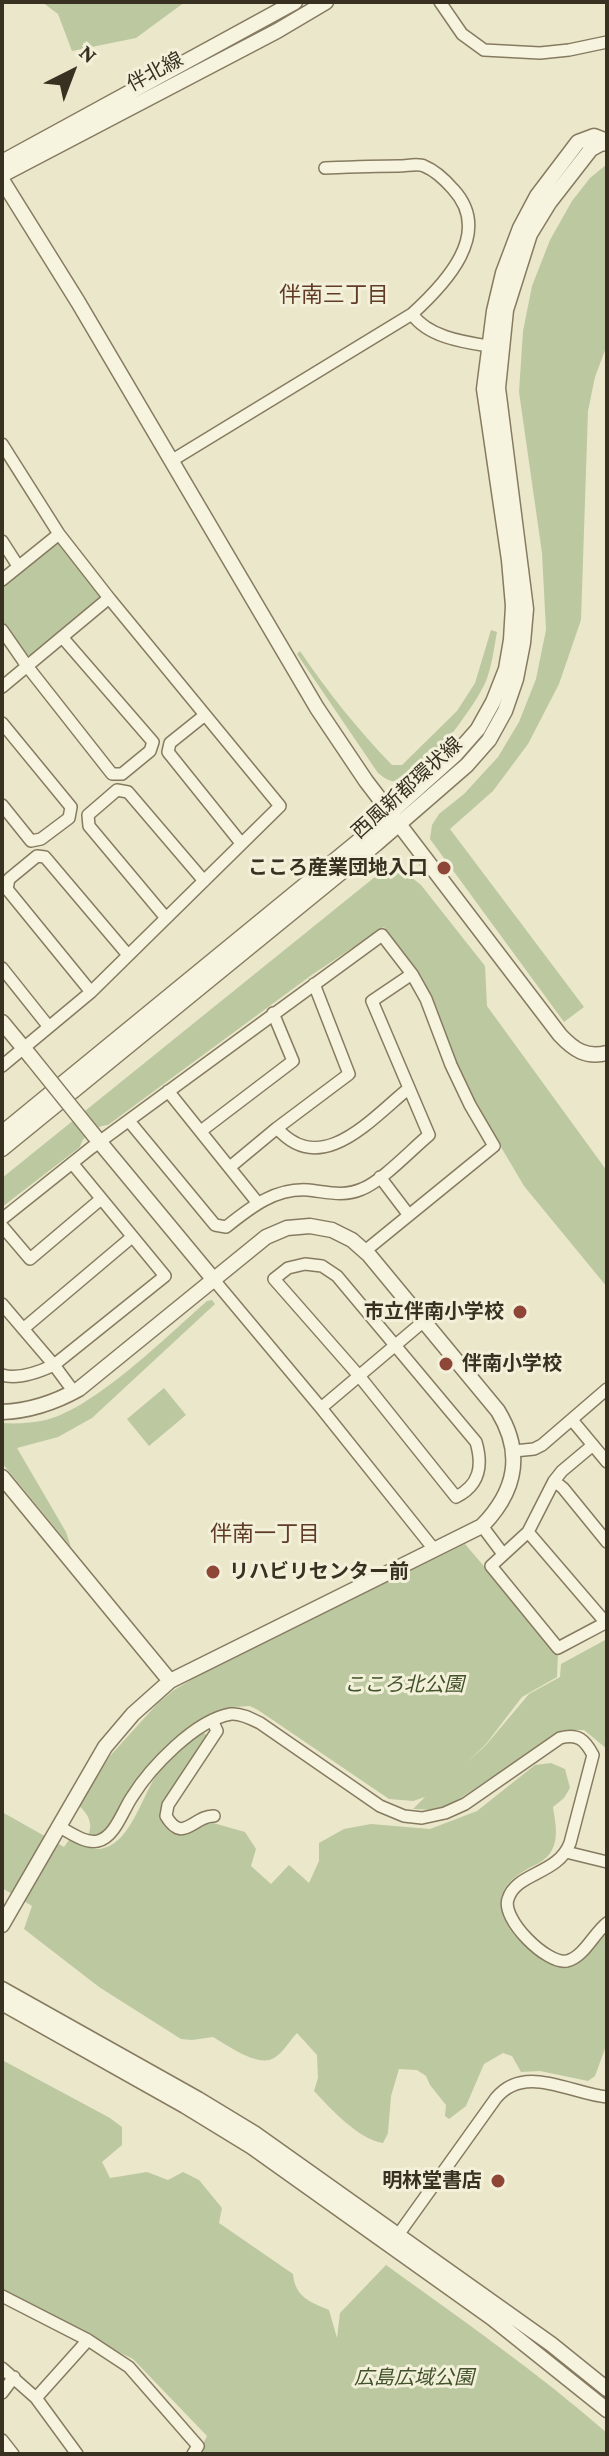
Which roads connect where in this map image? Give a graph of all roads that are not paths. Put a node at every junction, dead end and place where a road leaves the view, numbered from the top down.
1 (295, 2) edge
2 (326, 2) edge
3 (440, 2) edge
4 (607, 42) edge
5 (607, 142) edge
6 (2, 162) edge
7 (325, 168) dead end
8 (2, 178) edge
9 (412, 314) junction
10 (488, 346) junction
11 (2, 444) edge
12 (171, 461) junction
13 (59, 534) junction
14 (2, 541) edge
15 (18, 566) junction
16 (2, 580) edge
17 (109, 598) junction
18 (2, 630) edge
19 (62, 637) junction
20 (27, 666) junction
21 (2, 687) edge
22 (205, 715) junction
23 (2, 723) edge
24 (2, 805) edge
25 (396, 818) junction
26 (241, 843) junction
27 (204, 881) junction
28 (166, 918) junction
29 (128, 955) junction
30 (2, 968) edge
31 (412, 974) junction
32 (314, 984) junction
33 (91, 992) junction
34 (273, 1013) junction
35 (2, 1022) edge
36 (49, 1027) junction
37 (28, 1053) junction
38 (607, 1053) edge
39 (2, 1066) edge
40 (408, 1089) junction
41 (168, 1091) junction
42 (129, 1121) junction
43 (277, 1128) junction
44 (201, 1131) junction
45 (2, 1133) edge
46 (96, 1138) junction
47 (2, 1149) edge
48 (72, 1163) junction
49 (230, 1167) junction
50 (380, 1177) junction
51 (101, 1199) junction
52 (257, 1202) junction
53 (408, 1214) junction
54 (2, 1219) edge
55 (2, 1226) edge
56 (132, 1237) junction
57 (365, 1251) junction
58 (214, 1280) junction
59 (2, 1304) edge
60 (424, 1321) junction
61 (23, 1329) junction
62 (397, 1346) junction
63 (54, 1365) junction
64 (2, 1375) edge
65 (360, 1377) junction
66 (607, 1389) edge
67 (74, 1392) junction
68 (321, 1408) junction
69 (2, 1412) edge
70 (572, 1420) junction
71 (593, 1445) junction
72 (514, 1451) junction
73 (607, 1462) edge
74 (2, 1477) edge
75 (554, 1481) junction
76 (482, 1526) junction
77 (528, 1532) junction
78 (607, 1542) edge
79 (433, 1548) junction
80 (503, 1554) junction
81 (606, 1622) edge
82 (170, 1681) junction
83 (213, 1722) junction
84 (214, 1816) dead end
85 (55, 1832) junction
86 (566, 1852) junction
87 (607, 1862) edge
88 (607, 1923) edge
89 (2, 1925) edge
90 (2, 1989) edge
91 (2, 2003) edge
92 (607, 2097) edge
93 (398, 2235) junction
94 (2, 2296) edge
95 (88, 2340) junction
96 (2, 2368) edge
97 (14, 2377) junction
98 (607, 2389) edge
99 (2, 2393) edge
100 (36, 2398) junction
101 (606, 2407) edge
102 (2, 2440) edge
103 (13, 2454) edge
104 (77, 2454) edge
105 (193, 2454) edge

1 - 6 street, 伴北線
2 - 8 street, 伴北線
3 - 4 street
5 - 10 street, 西風新都環状線
5 - 25 street, 西風新都環状線
7 - 9 street
8 - 12 street
9 - 10 street
9 - 12 street
10 - 25 street, 西風新都環状線
11 - 13 street
12 - 25 street
13 - 15 street
13 - 17 street
14 - 15 street
15 - 16 street
17 - 19 street
17 - 22 street
18 - 20 street
19 - 20 street
19 - 20 street
20 - 21 street
22 - 26 street
22 - 26 street
23 - 24 street
25 - 38 street
25 - 45 street, 西風新都環状線
25 - 47 street, 西風新都環状線
26 - 27 street
27 - 28 street
27 - 28 street
28 - 29 street
29 - 33 street
29 - 33 street
30 - 36 street
31 - 32 street
31 - 40 street
31 - 53 street
32 - 34 street
32 - 43 street
33 - 36 street
34 - 41 street
34 - 44 street
35 - 37 street
36 - 37 street
37 - 39 street
37 - 46 street, bridge
40 - 43 street
40 - 50 street
41 - 42 street
41 - 44 street
42 - 46 street
42 - 52 street
43 - 49 street
44 - 49 street
46 - 48 street
46 - 58 street
48 - 51 street
48 - 54 street
49 - 52 street
50 - 52 street
50 - 53 street
51 - 55 street
51 - 56 street
53 - 57 street
56 - 61 street
56 - 63 street
57 - 58 street
57 - 60 street
58 - 67 street
58 - 68 street
59 - 61 street
60 - 62 street
60 - 72 street
61 - 63 street
62 - 65 street
62 - 65 street
62 - 65 street
63 - 64 street
63 - 67 street
65 - 68 street
66 - 70 street
67 - 69 street
68 - 79 street
70 - 71 street
70 - 72 street
71 - 73 street
71 - 75 street
72 - 76 street
74 - 82 street
75 - 77 street
75 - 78 street
76 - 79 street
76 - 80 street
77 - 80 street
77 - 81 street
79 - 82 street
80 - 81 street
82 - 85 street
83 - 84 street
83 - 85 street
83 - 86 street
85 - 89 street
86 - 87 street
86 - 88 street
90 - 93 street
91 - 101 street
92 - 93 street
93 - 98 street
94 - 95 street
95 - 100 street
95 - 105 street
96 - 97 street
97 - 99 street
97 - 100 street
100 - 104 street
102 - 103 street

